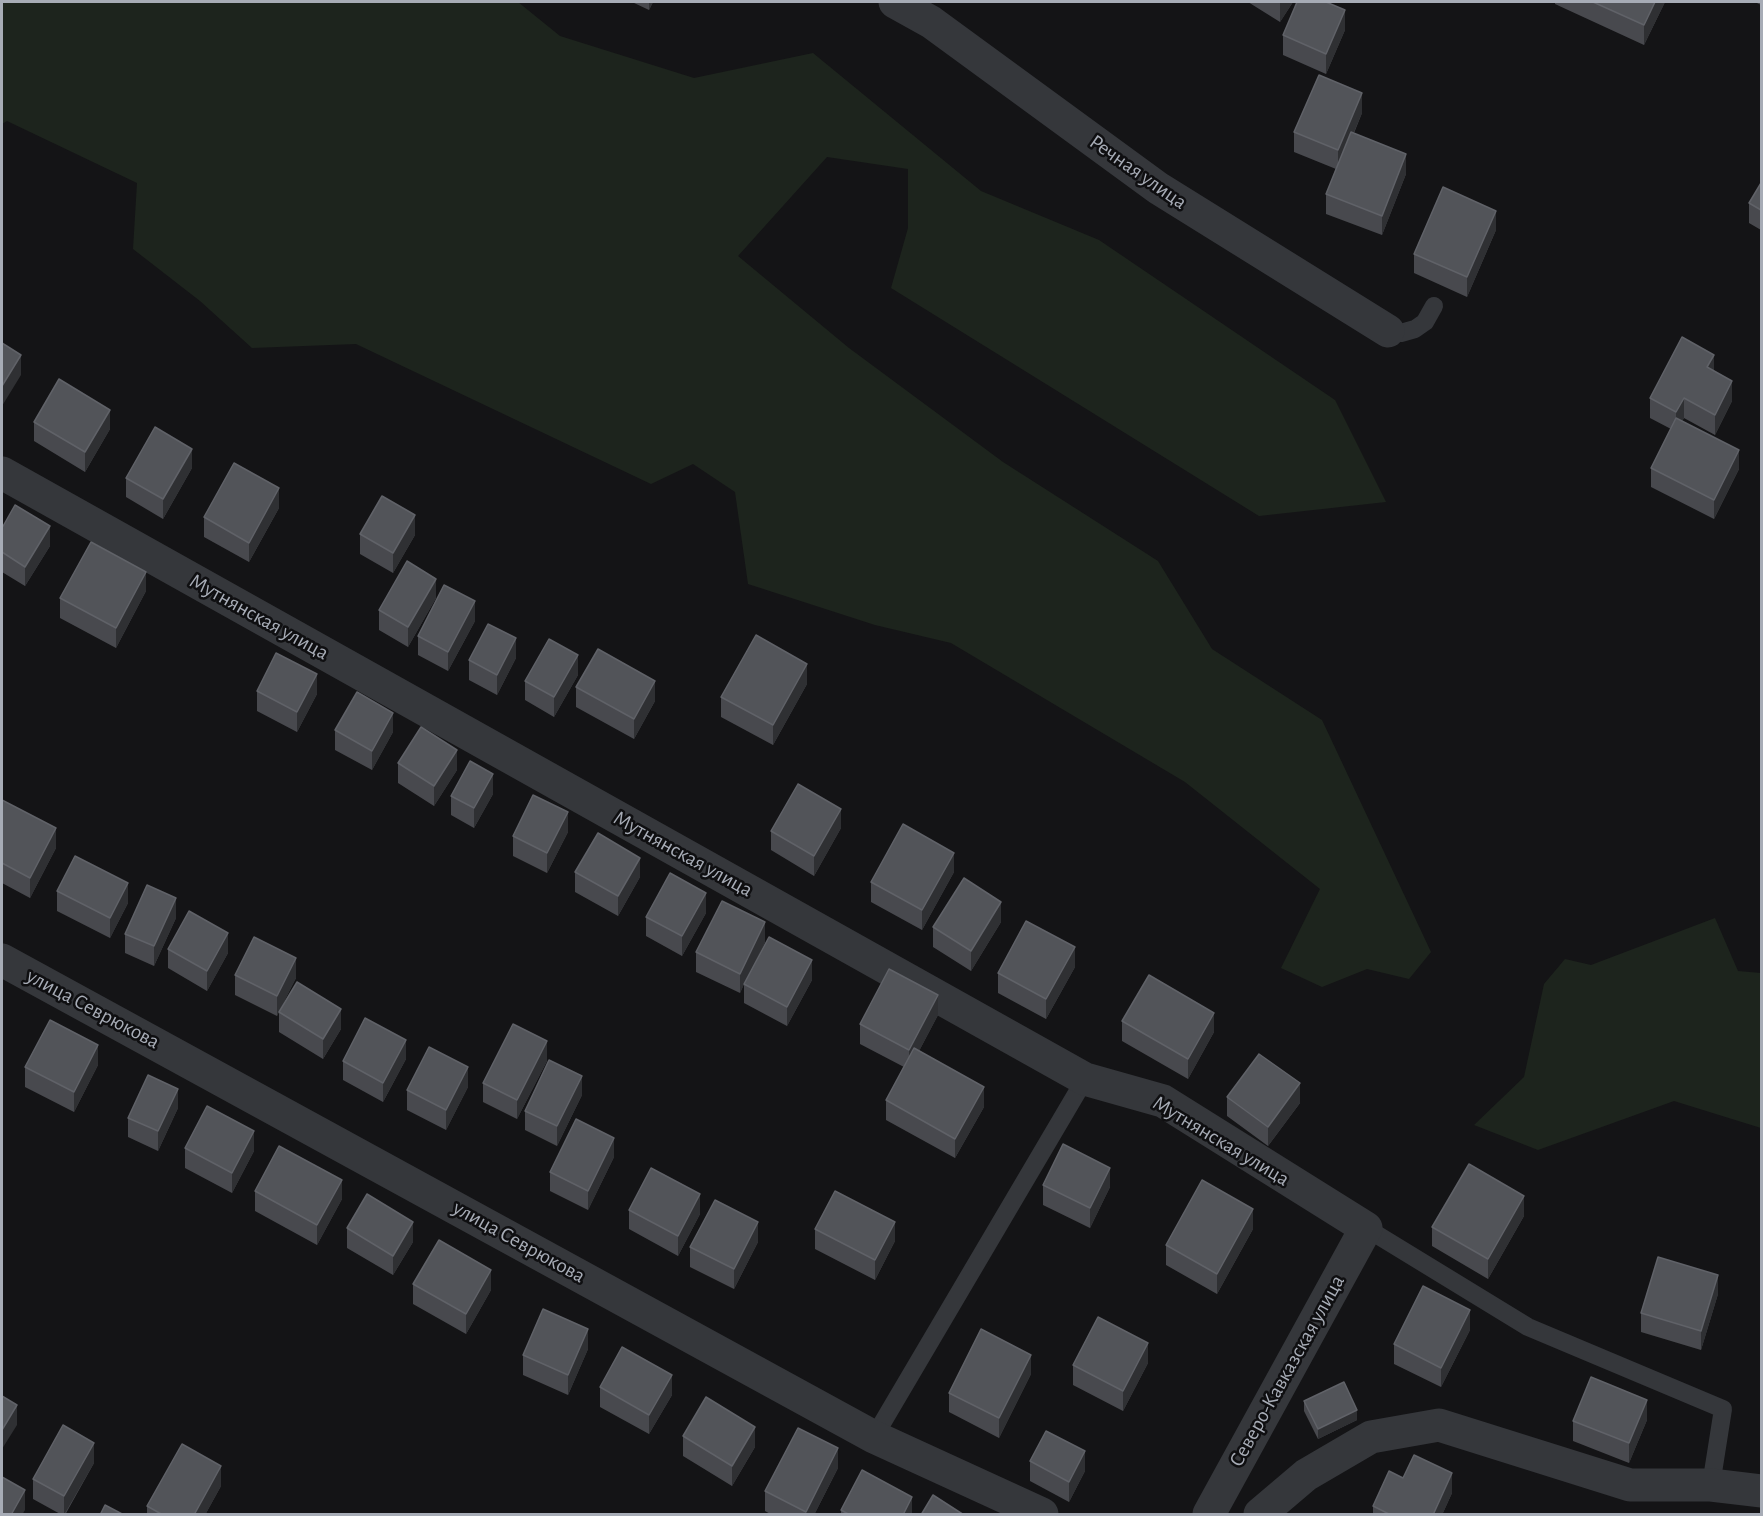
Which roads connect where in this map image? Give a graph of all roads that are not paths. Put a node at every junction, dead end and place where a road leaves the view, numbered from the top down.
1 (894, 2) edge
2 (1434, 306) dead end
3 (1388, 331) joint
4 (2, 473) edge
5 (2, 960) edge
6 (1085, 1079) junction
7 (1366, 1227) junction
8 (874, 1437) junction
9 (1712, 1485) junction
10 (1761, 1491) edge
11 (1042, 1515) edge
12 (1209, 1515) edge
13 (1260, 1515) edge

1 - 3 street, Речная улица
2 - 3 lane
4 - 6 street, Мутнянская улица
5 - 8 street, улица Севрюкова
6 - 7 street, Мутнянская улица
6 - 8 lane
7 - 9 lane
7 - 12 street, Северо-Кавказская улица
8 - 11 street, улица Севрюкова
9 - 10 street
9 - 13 street

